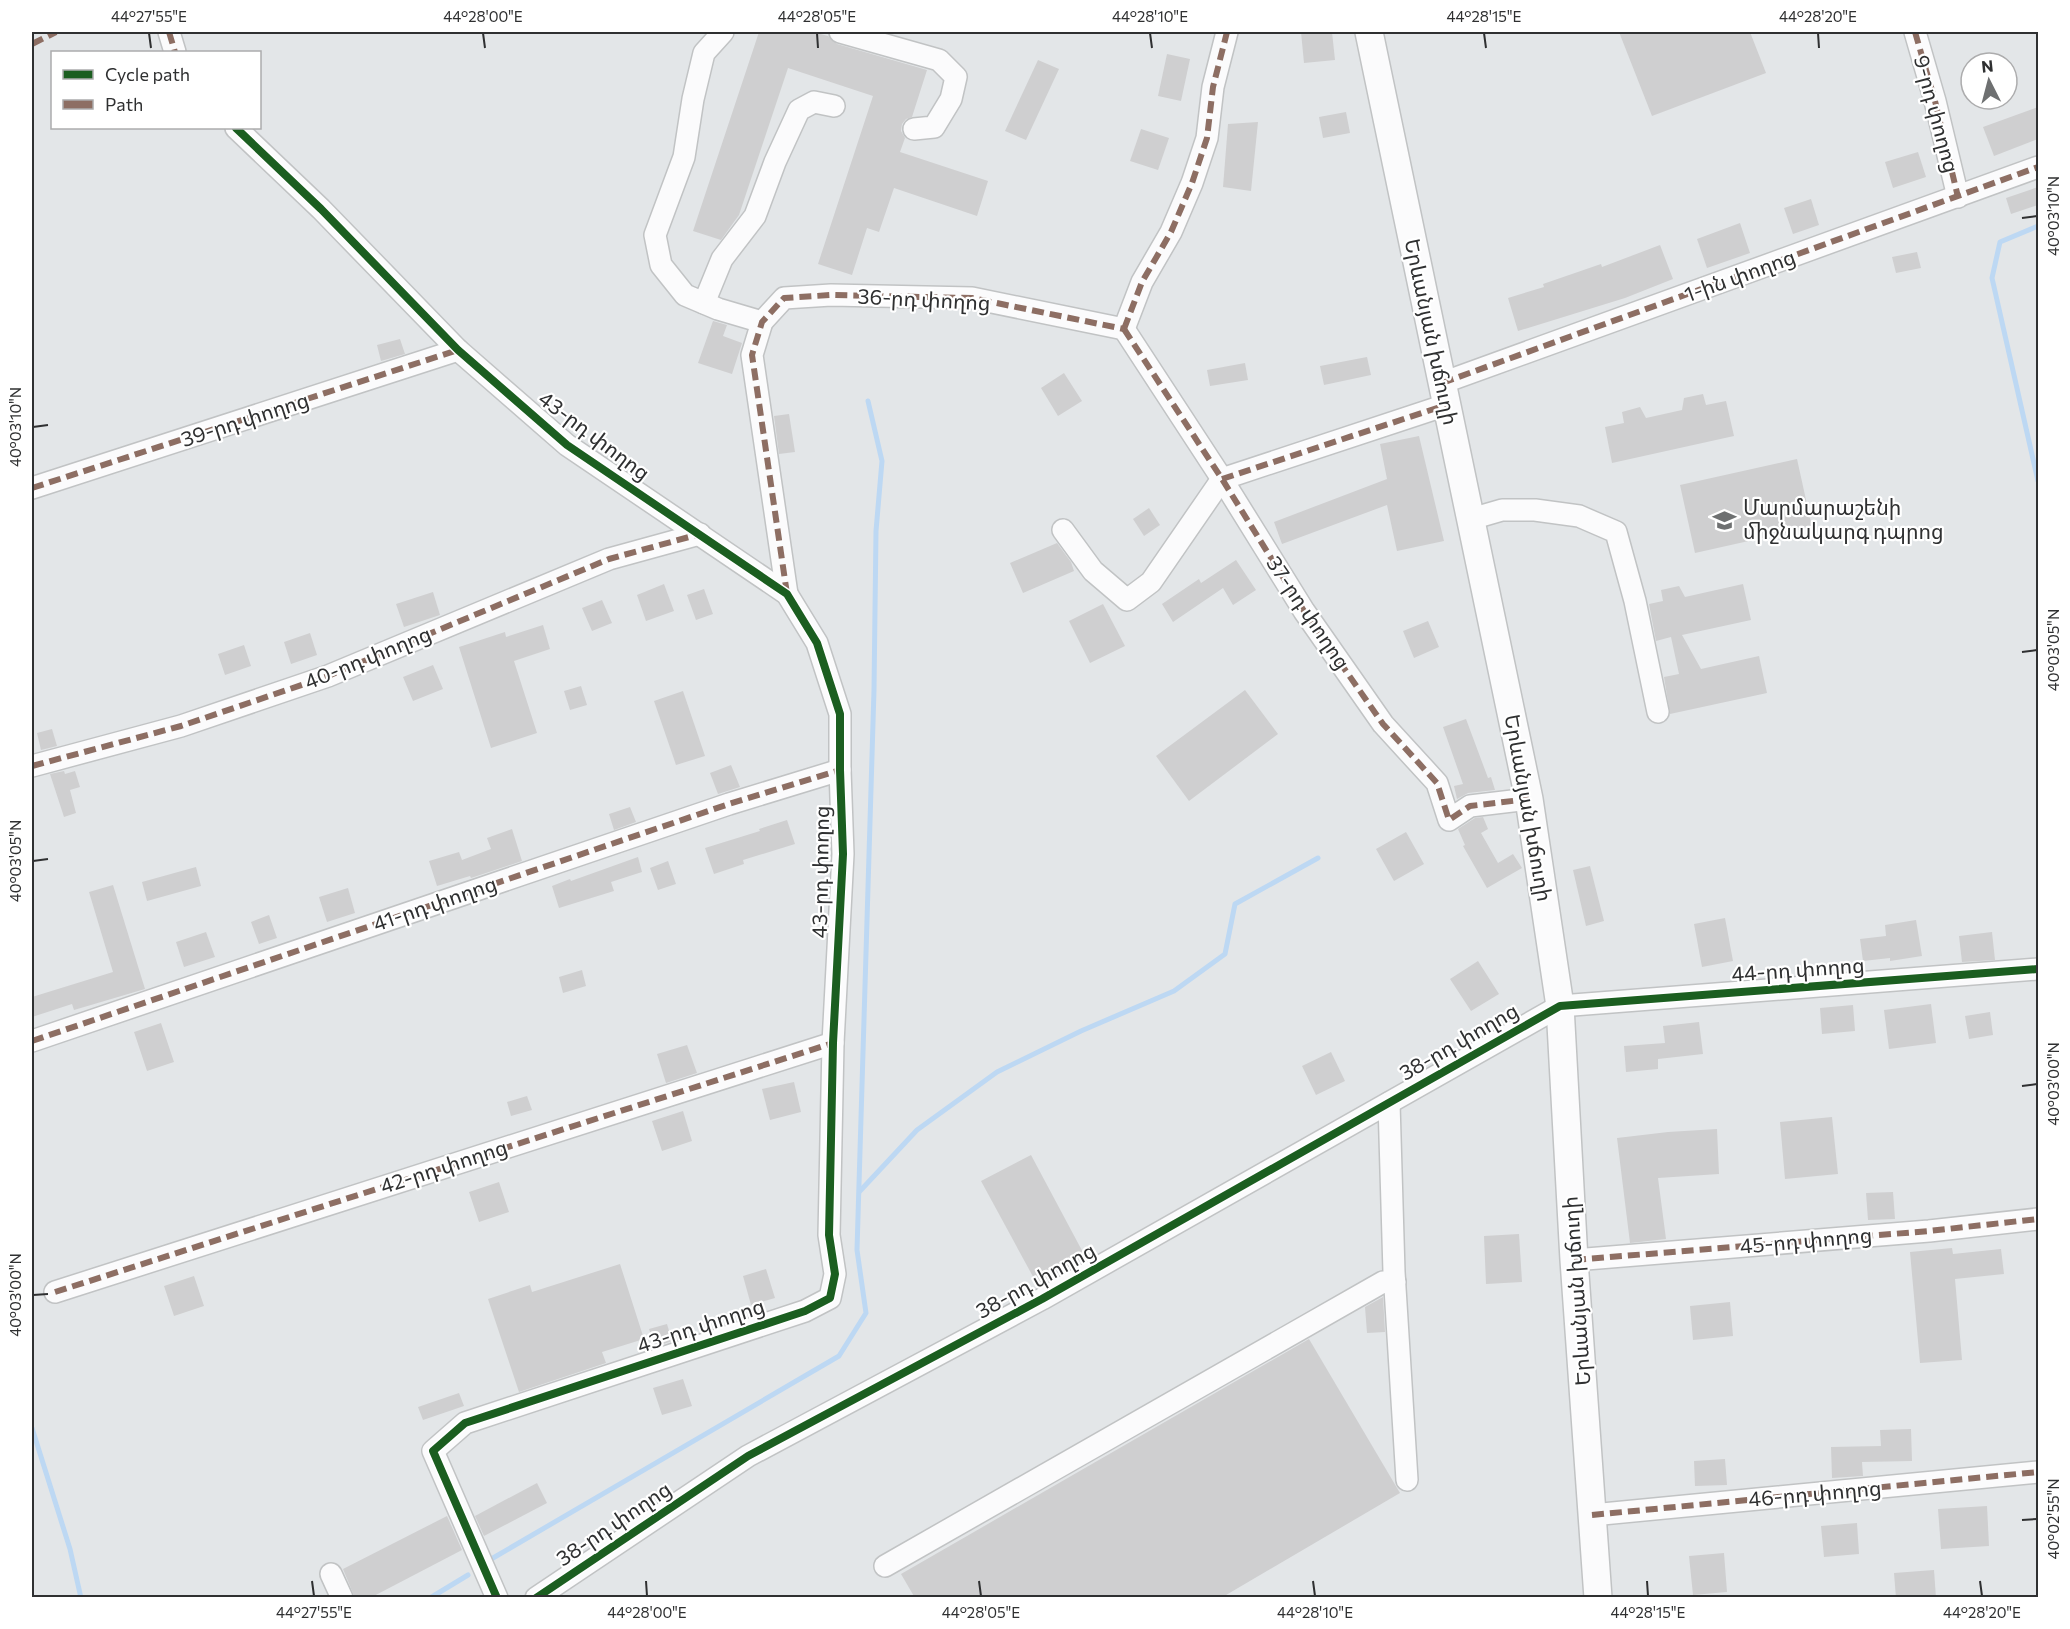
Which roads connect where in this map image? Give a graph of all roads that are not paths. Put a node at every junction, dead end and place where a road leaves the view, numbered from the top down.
1 (169, 32) edge
2 (723, 32) edge
3 (840, 32) edge
4 (1227, 32) edge
5 (1369, 32) edge
6 (1915, 32) edge
7 (175, 51) edge
8 (834, 106) dead end
9 (237, 129) edge
10 (914, 129) dead end
11 (2038, 167) edge
12 (1958, 197) junction
13 (704, 303) junction
14 (762, 322) junction
15 (1125, 329) junction
16 (458, 350) junction
17 (1444, 394) junction
18 (1222, 479) junction
19 (32, 488) edge
20 (1471, 519) junction
21 (1063, 530) dead end
22 (700, 534) junction
23 (787, 594) junction
24 (1658, 712) dead end
25 (32, 766) edge
26 (840, 770) junction
27 (1529, 799) junction
28 (2038, 969) edge
29 (1560, 1006) junction
30 (32, 1041) edge
31 (833, 1043) junction
32 (1389, 1103) junction
33 (2038, 1219) edge
34 (1574, 1260) junction
35 (1395, 1282) junction
36 (55, 1292) dead end
37 (2038, 1472) edge
38 (1407, 1480) dead end
39 (1592, 1515) junction
40 (885, 1566) dead end
41 (331, 1574) dead end
42 (342, 1598) edge
43 (496, 1598) edge
44 (536, 1598) edge
45 (1598, 1598) edge

1 - 7 street
2 - 13 street
3 - 10 street
4 - 15 street
5 - 17 main road, Երևանյան խճուղի
6 - 12 street, 9-րդ փողոց
8 - 13 street
9 - 16 street, 43-րդ փողոց
11 - 12 street, 1-ին փողոց
12 - 17 street, 1-ին փողոց
13 - 14 street
14 - 15 street, 36-րդ փողոց
14 - 23 street, 36-րդ փողոց
15 - 18 street, 37-րդ փողոց
16 - 19 street, 39-րդ փողոց
16 - 22 street, 43-րդ փողոց
17 - 18 street, 1-ին փողոց
17 - 20 main road, Երևանյան խճուղի
18 - 21 street
18 - 27 street, 37-րդ փողոց
20 - 24 street
20 - 27 main road, Երևանյան խճուղի
22 - 23 street, 43-րդ փողոց
22 - 25 street, 40-րդ փողոց
23 - 26 street, 43-րդ փողոց
26 - 30 street, 41-րդ փողոց
26 - 31 street, 43-րդ փողոց
27 - 29 main road, Երևանյան խճուղի
28 - 29 street, 44-րդ փողոց
29 - 32 street, 38-րդ փողոց
29 - 34 main road, Երևանյան խճուղի
31 - 36 street, 42-րդ փողոց
31 - 43 street, 43-րդ փողոց
32 - 35 street
32 - 44 street, 38-րդ փողոց
33 - 34 street, 45-րդ փողոց
34 - 39 main road, Երևանյան խճուղի
35 - 38 street
35 - 40 street
37 - 39 street, 46-րդ փողոց
39 - 45 main road, Երևանյան խճուղի
41 - 42 street

